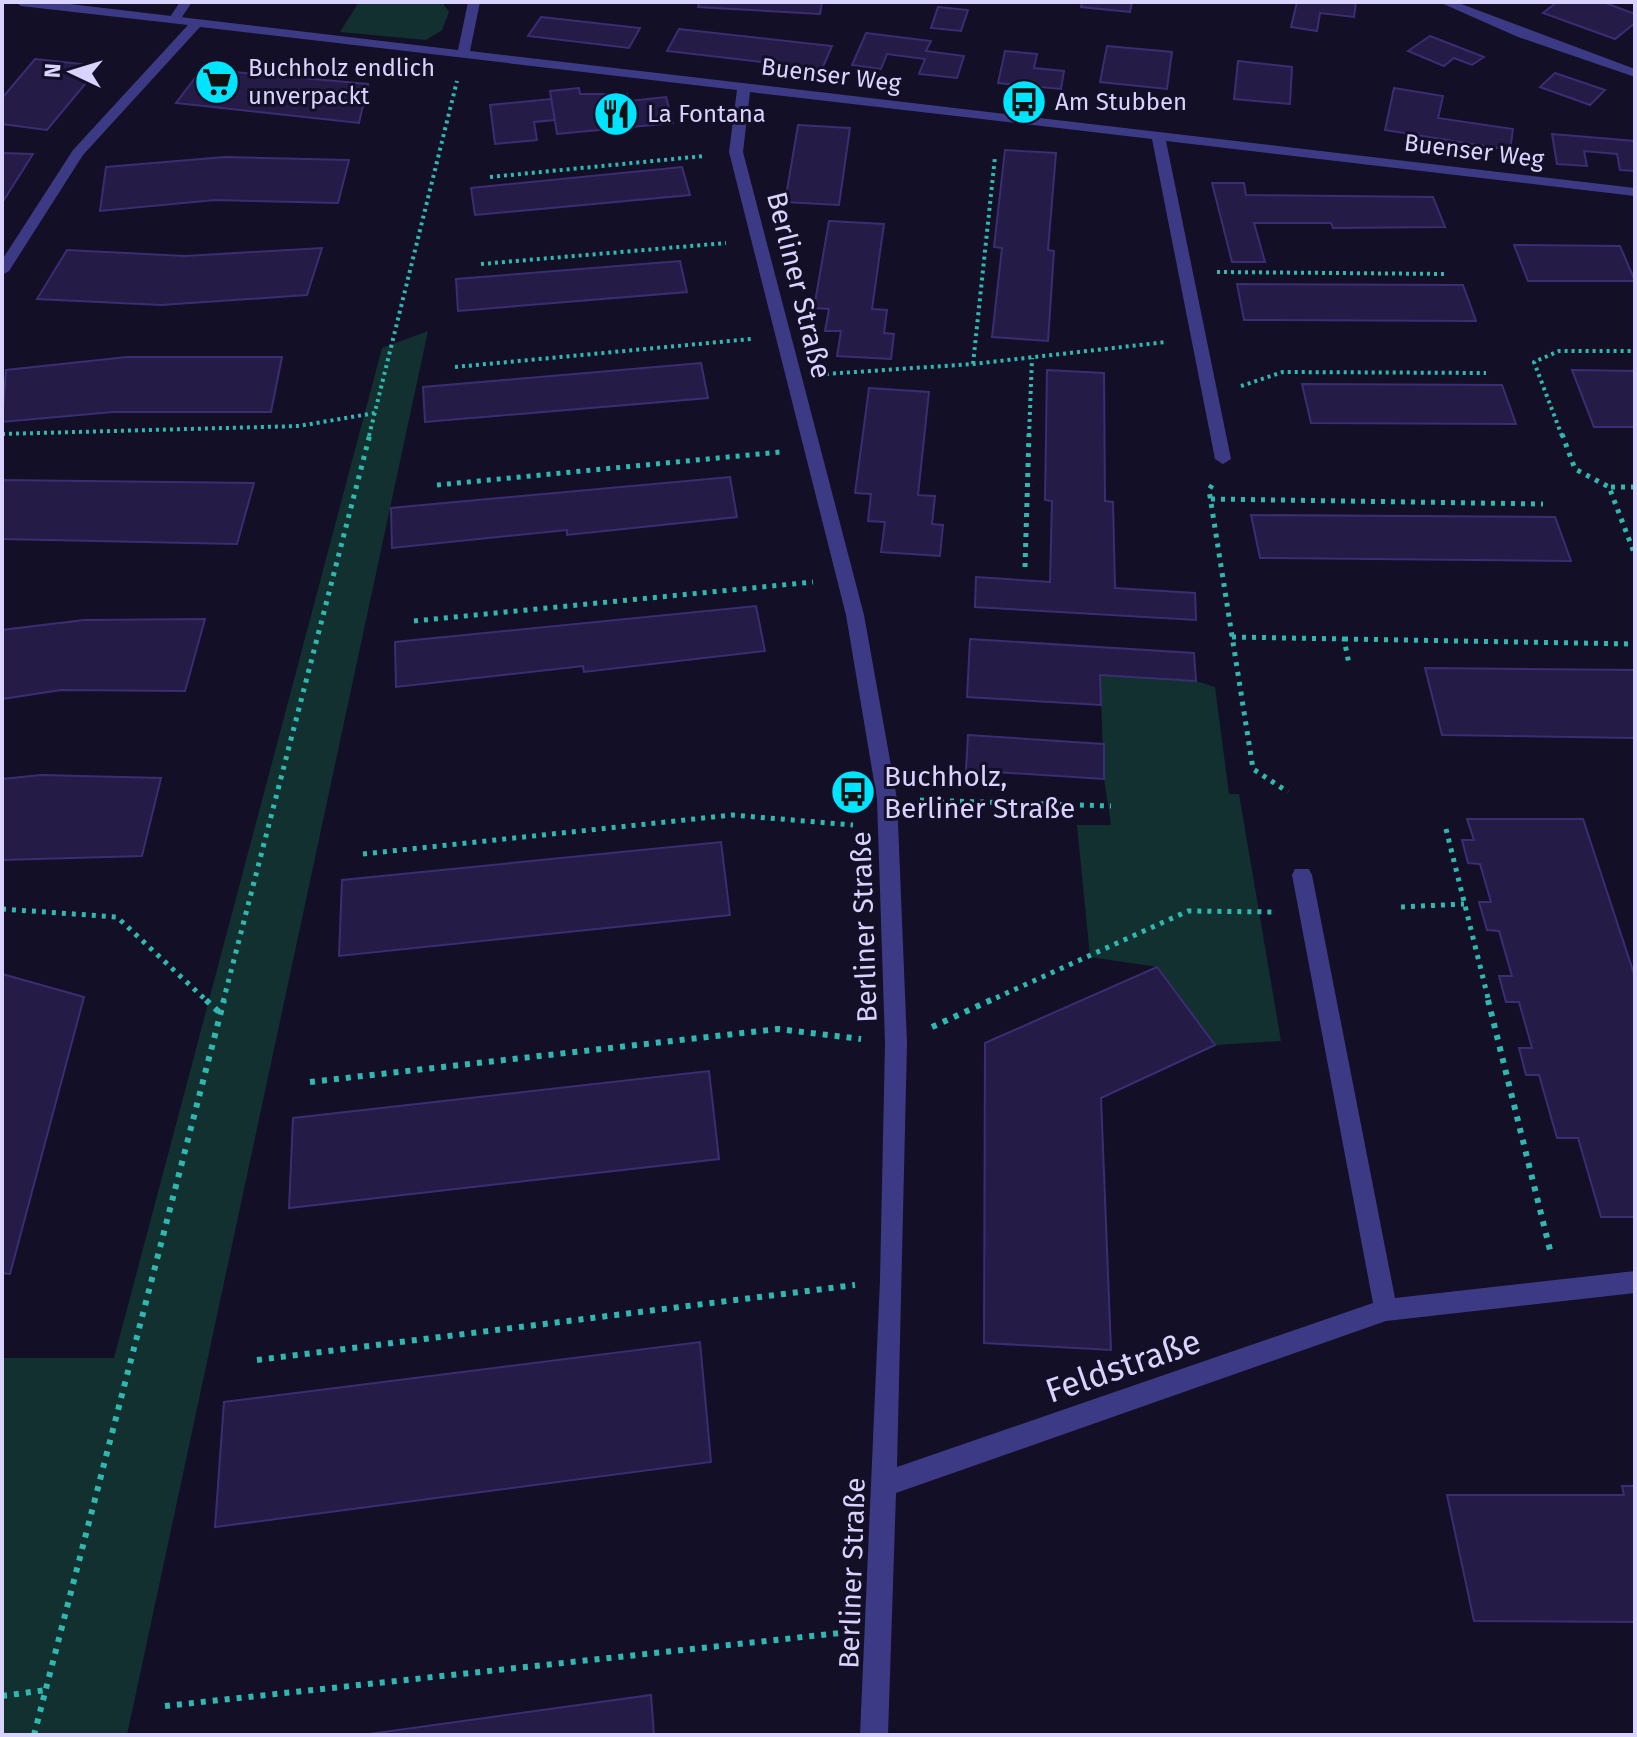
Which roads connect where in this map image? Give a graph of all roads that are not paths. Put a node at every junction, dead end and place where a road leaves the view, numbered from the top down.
1 (21, 2) edge
2 (186, 2) edge
3 (474, 2) edge
4 (1445, 2) edge
5 (174, 20) junction
6 (197, 23) junction
7 (463, 55) junction
8 (1635, 73) edge
9 (744, 87) junction
10 (1158, 136) junction
11 (1635, 192) edge
12 (2, 271) edge
13 (1223, 459) road end
14 (1302, 875) dead end
15 (1635, 1282) edge
16 (1386, 1310) junction
17 (883, 1485) junction
18 (874, 1735) edge

1 - 5 street, Buenser Weg
2 - 5 street
3 - 7 street
4 - 8 street
5 - 6 street, Buenser Weg
6 - 7 street, Buenser Weg
6 - 12 street
7 - 9 street, Buenser Weg
9 - 10 street, Buenser Weg
9 - 17 street, Berliner Straße
10 - 11 street, Buenser Weg
10 - 13 street
14 - 16 street
15 - 16 street, Feldstraße
16 - 17 street, Feldstraße
17 - 18 street, Berliner Straße

